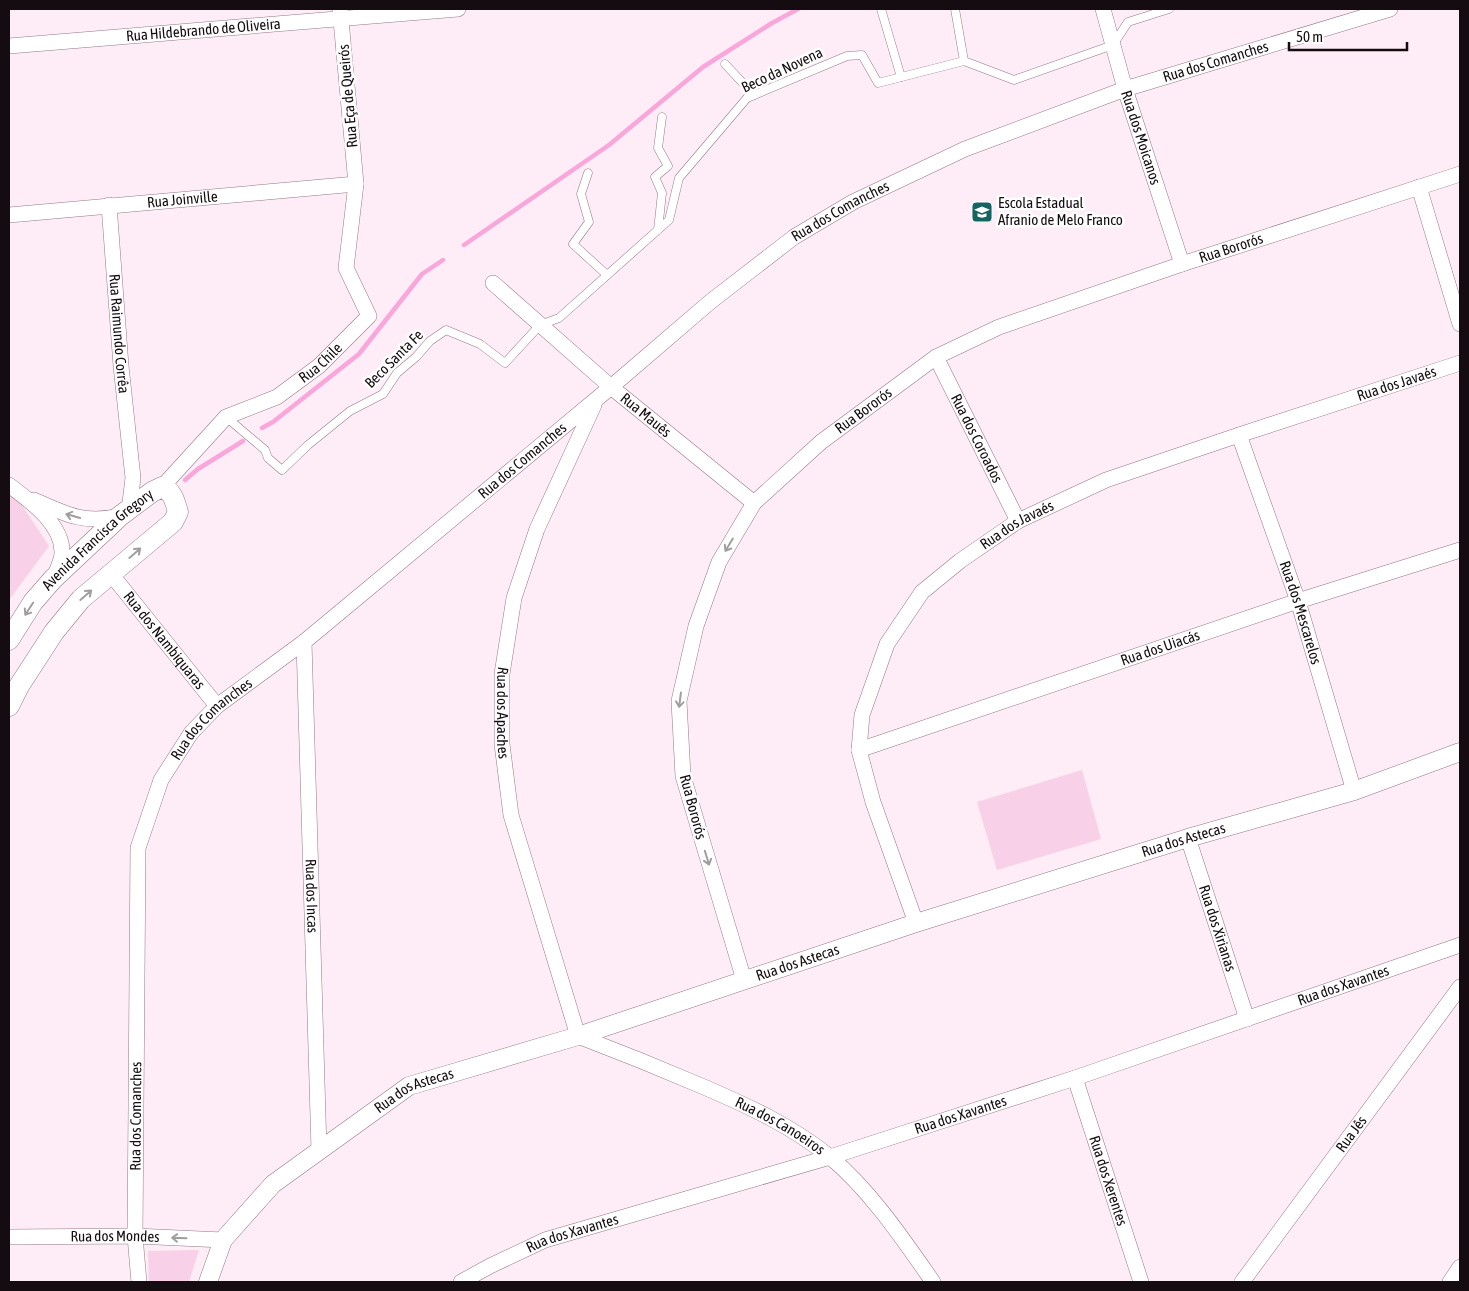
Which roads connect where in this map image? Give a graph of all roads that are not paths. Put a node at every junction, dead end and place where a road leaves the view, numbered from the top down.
1 (458, 9) edge
2 (881, 9) edge
3 (955, 9) edge
4 (1103, 9) edge
5 (1169, 9) edge
6 (1390, 9) edge
7 (340, 14) edge
8 (1113, 45) junction
9 (9, 46) edge
10 (964, 61) junction
11 (725, 64) dead end
12 (901, 77) junction
13 (1125, 89) junction
14 (754, 95) junction
15 (662, 117) dead end
16 (588, 173) dead end
17 (1460, 174) edge
18 (356, 184) junction
19 (1419, 187) junction
20 (109, 205) junction
21 (9, 214) edge
22 (658, 230) junction
23 (1182, 264) junction
24 (607, 275) junction
25 (493, 283) dead end
26 (1460, 324) edge
27 (540, 325) junction
28 (936, 357) junction
29 (1460, 363) edge
30 (611, 387) junction
31 (597, 399) junction
32 (226, 417) junction
33 (1239, 435) junction
34 (132, 462) junction
35 (9, 485) edge
36 (157, 489) junction
37 (22, 495) junction
38 (754, 504) junction
39 (125, 513) junction
40 (1018, 521) junction
41 (1460, 550) edge
42 (111, 574) junction
43 (54, 579) junction
44 (1298, 601) junction
45 (9, 640) edge
46 (304, 642) junction
47 (9, 706) edge
48 (217, 706) junction
49 (859, 750) junction
50 (1460, 752) edge
51 (1354, 791) junction
52 (1188, 838) junction
53 (916, 923) junction
54 (1460, 945) edge
55 (744, 980) junction
56 (1460, 987) edge
57 (1247, 1019) junction
58 (578, 1036) junction
59 (1075, 1078) junction
60 (319, 1150) junction
61 (830, 1157) junction
62 (135, 1236) junction
63 (9, 1237) edge
64 (223, 1240) junction
65 (1460, 1267) edge
66 (138, 1282) edge
67 (208, 1282) edge
68 (461, 1282) edge
69 (933, 1282) edge
70 (1140, 1282) edge
71 (1242, 1282) edge
72 (1450, 1282) edge

1 - 7 street, Rua Hildebrando de Oliveira
2 - 12 lane
3 - 10 lane
4 - 8 street, Rua dos Moicanos
5 - 8 lane
6 - 13 street, Rua dos Comanches
7 - 9 street, Rua Hildebrando de Oliveira
7 - 18 street, Rua Eça de Queirós
8 - 10 lane
8 - 13 street, Rua dos Moicanos
10 - 12 lane, Beco da Novena
11 - 14 lane
12 - 14 lane, Beco da Novena
13 - 23 street, Rua dos Moicanos
13 - 30 street, Rua dos Comanches
14 - 22 lane, Beco da Novena
15 - 22 lane
16 - 24 lane
17 - 19 street, Rua Bororós
18 - 20 street, Rua Joinville
18 - 32 street, Rua Chile
19 - 23 street, Rua Bororós
19 - 26 street
20 - 21 street, Rua Joinville
20 - 34 street, Rua Raimundo Corrêa
22 - 24 lane, Beco da Novena
23 - 28 street, Rua Bororós
24 - 27 lane, Beco da Novena
25 - 27 street, Rua Mauês
27 - 30 street, Rua Mauês
27 - 32 lane, Beco Santa Fe
28 - 38 street, Rua Bororós
28 - 40 street, Rua dos Coroados
29 - 33 street, Rua dos Javaés
30 - 31 street, Rua dos Comanches
30 - 38 street, Rua Mauês
31 - 46 street, Rua dos Comanches
31 - 58 street, Rua dos Apaches
32 - 36 street, Rua Chile
33 - 40 street, Rua dos Javaés
33 - 44 street, Rua dos Mescarelos
34 - 36 street, Rua Raimundo Corrêa
34 - 39 street, Rua Raimundo Corrêa
35 - 37 street
36 - 39 main road, Avenida Francisca Gregory
42 -> 36 main road, Avenida Francisca Gregory
39 -> 37 street
37 - 43 street
38 -> 55 street, Rua Bororós
39 - 43 main road, Avenida Francisca Gregory
40 - 49 street, Rua dos Javaés
41 - 44 street, Rua dos Uiacás
47 -> 42 main road, Avenida Francisca Gregory
42 - 48 street, Rua dos Nambiquaras
43 -> 45 main road, Avenida Francisca Gregory
44 - 49 street, Rua dos Uiacás
44 - 51 street, Rua dos Mescarelos
46 - 48 street, Rua dos Comanches
46 - 60 street, Rua dos Incas
48 - 62 street, Rua dos Comanches
49 - 53 street, Rua dos Javaés
50 - 51 street, Rua dos Astecas
51 - 52 street, Rua dos Astecas
52 - 53 street, Rua dos Astecas
52 - 57 street, Rua dos Xirianas
53 - 55 street, Rua dos Astecas
54 - 57 street, Rua dos Xavantes
55 - 58 street, Rua dos Astecas
56 - 71 street, Rua Jês
57 - 59 street, Rua dos Xavantes
58 - 60 street, Rua dos Astecas
58 - 61 street, Rua dos Canoeiros
59 - 61 street, Rua dos Xavantes
59 - 70 street, Rua dos Xerentes
60 - 64 street, Rua dos Astecas
61 - 68 street, Rua dos Xavantes
61 - 69 street, Rua dos Canoeiros
62 - 63 street, Rua dos Mondes
64 -> 62 street, Rua dos Mondes
62 - 66 street, Rua dos Comanches
64 - 67 street, Rua dos Astecas
65 - 72 street

